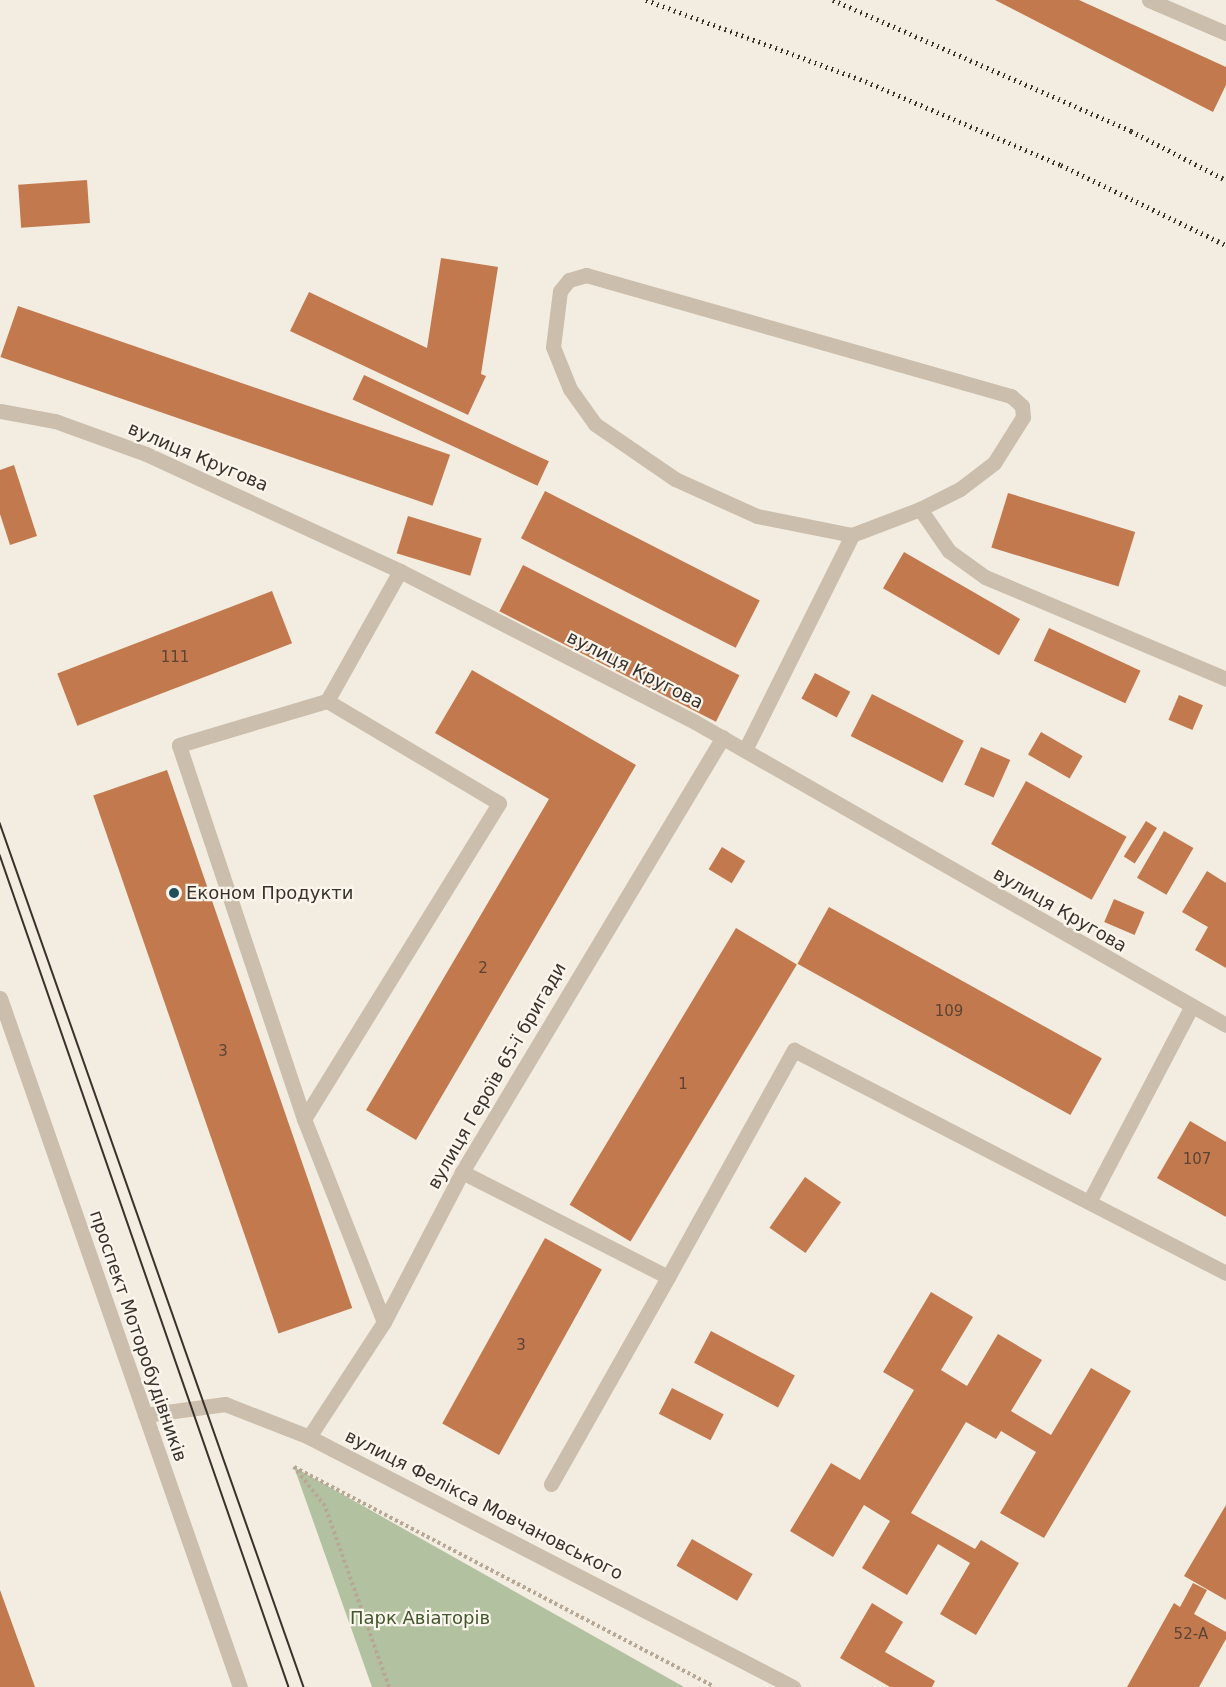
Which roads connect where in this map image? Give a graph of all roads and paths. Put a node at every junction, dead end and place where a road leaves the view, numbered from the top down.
1 (1160, 2) edge
2 (1226, 33) edge
3 (0, 411) edge
4 (920, 509) junction
5 (852, 535) junction
6 (400, 571) junction
7 (1226, 679) edge
8 (327, 701) junction
9 (723, 737) junction
10 (745, 750) junction
11 (0, 998) edge
12 (1192, 1006) junction
13 (1226, 1024) edge
14 (304, 1119) junction
15 (462, 1172) junction
16 (1090, 1200) junction
17 (1226, 1273) edge
18 (668, 1277) junction
19 (384, 1322) junction
20 (145, 1415) junction
21 (309, 1437) junction
22 (551, 1484) dead end
23 (240, 1687) edge
24 (389, 1687) edge
25 (714, 1687) edge
26 (793, 1687) edge

1 - 2 street
3 - 6 street, вулиця Кругова
4 - 5 street
4 - 5 street
4 - 7 street
5 - 10 street
6 - 8 street
6 - 9 street, вулиця Кругова
8 - 14 street
8 - 14 street
9 - 10 street, вулиця Кругова
9 - 15 street, вулиця Героїв 65-ї бригади
10 - 12 street, вулиця Кругова
11 - 20 street, проспект Моторобудівників
12 - 13 street, вулиця Кругова
12 - 16 street
14 - 19 street
15 - 18 street
15 - 19 street, вулиця Героїв 65-ї бригади
16 - 17 street
16 - 18 street
18 - 22 street
19 - 21 street, вулиця Героїв 65-ї бригади
20 - 21 street, вулиця Фелікса Мовчановського
20 - 23 street, проспект Моторобудівників
21 - 26 street, вулиця Фелікса Мовчановського
24 - 25 path

